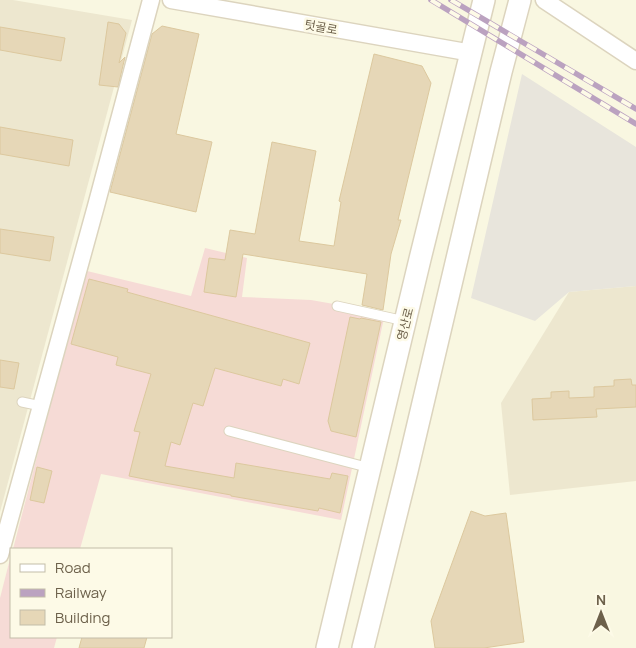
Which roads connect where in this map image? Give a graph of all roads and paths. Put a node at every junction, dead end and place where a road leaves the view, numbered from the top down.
1 (151, 0) edge
2 (172, 0) edge
3 (484, 0) edge
4 (520, 0) edge
5 (544, 0) edge
6 (472, 53) junction
7 (636, 61) edge
8 (337, 306) dead end
9 (405, 321) junction
10 (22, 402) dead end
11 (41, 406) junction
12 (229, 432) dead end
13 (370, 468) junction
14 (0, 554) edge
15 (327, 648) edge
16 (363, 648) edge

1 - 11 street
2 - 6 street, 텃골로
3 - 6 street, 영산로
4 - 16 street
5 - 7 street
6 - 9 street, 영산로
8 - 9 lane
9 - 13 street, 영산로
10 - 11 lane
11 - 14 street
12 - 13 lane
13 - 15 street, 영산로

